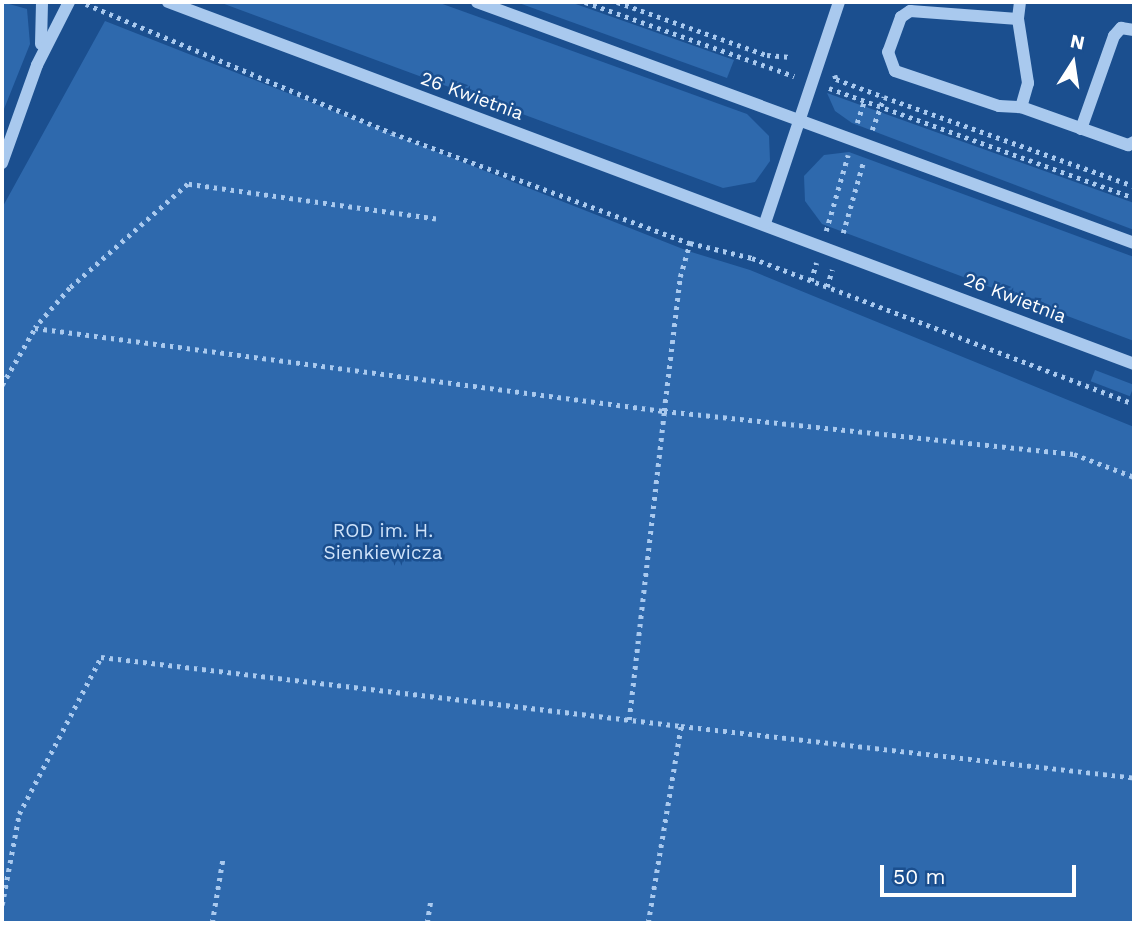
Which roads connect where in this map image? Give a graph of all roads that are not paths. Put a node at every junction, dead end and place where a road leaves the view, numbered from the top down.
1 (43, 2) edge
2 (69, 2) edge
3 (168, 2) edge
4 (477, 2) edge
5 (839, 2) edge
6 (1020, 2) edge
7 (1018, 19) junction
8 (1134, 30) edge
9 (37, 65) junction
10 (1021, 107) junction
11 (800, 119) junction
12 (1081, 129) junction
13 (1134, 142) edge
14 (2, 163) edge
15 (765, 223) junction
16 (1134, 243) edge
17 (1134, 364) edge

1 - 9 street
2 - 9 street
3 - 15 street, 26 Kwietnia
4 - 11 street
5 - 11 street
6 - 7 street
7 - 10 street
7 - 10 street
8 - 12 street
9 - 14 street
10 - 12 street
11 - 15 street
11 - 16 street
12 - 13 street
15 - 17 street, 26 Kwietnia

